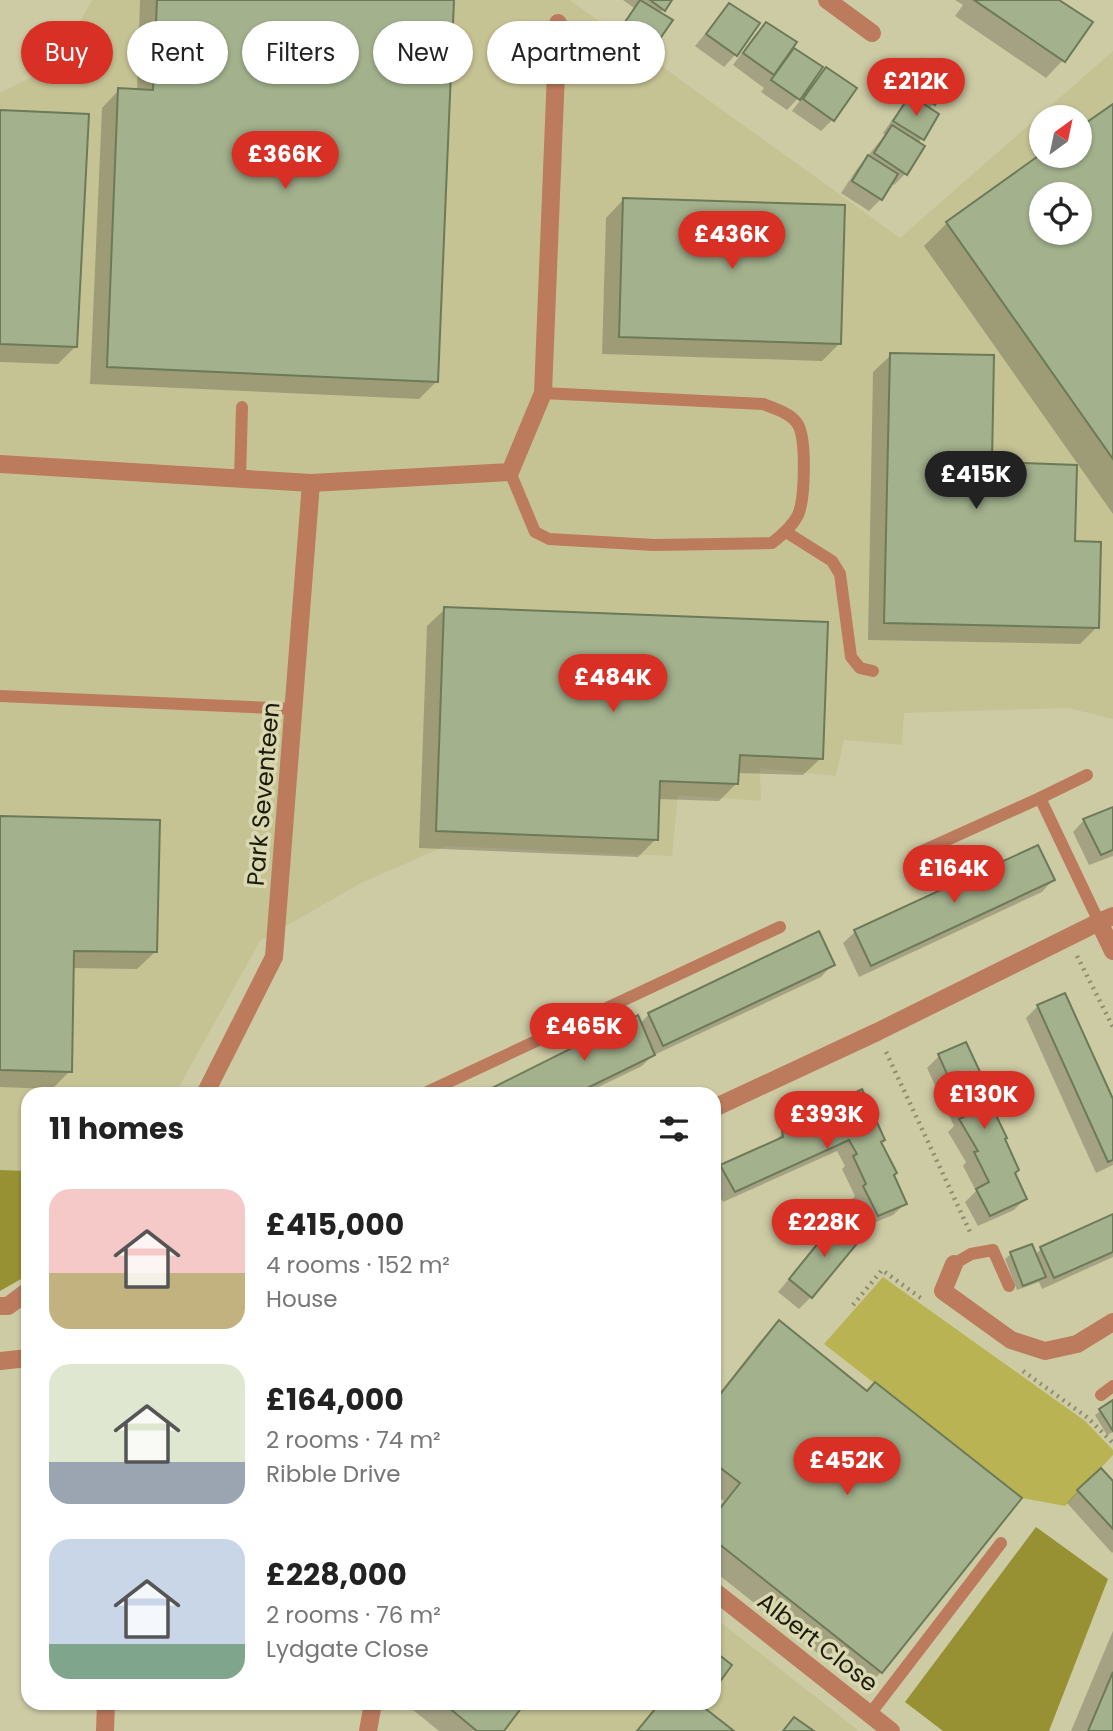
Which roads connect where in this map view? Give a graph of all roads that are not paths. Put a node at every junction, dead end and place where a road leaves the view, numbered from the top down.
1 (827, 0) edge
2 (872, 33) dead end
3 (556, 84) edge
4 (543, 393) junction
5 (242, 407) dead end
6 (0, 464) edge
7 (510, 472) junction
8 (240, 479) junction
9 (311, 483) junction
10 (786, 532) junction
11 (873, 671) dead end
12 (0, 696) edge
13 (295, 709) junction
14 (1087, 775) dead end
15 (1040, 798) junction
16 (918, 853) dead end
17 (1106, 919) edge
18 (780, 926) dead end
19 (1113, 951) edge
20 (209, 1087) edge
21 (438, 1087) edge
22 (721, 1105) edge
23 (954, 1264) joint
24 (1009, 1286) dead end
25 (21, 1296) edge
26 (0, 1306) edge
27 (1113, 1322) edge
28 (21, 1359) edge
29 (0, 1361) edge
30 (1113, 1386) edge
31 (1101, 1395) dead end
32 (1002, 1543) dead end
33 (721, 1597) edge
34 (106, 1710) edge
35 (372, 1710) edge
36 (870, 1714) junction
37 (105, 1731) edge
38 (368, 1731) edge
39 (891, 1731) edge

1 - 2 street
3 - 4 street
4 - 7 street
4 - 10 lane
5 - 8 lane
6 - 8 street
7 - 9 street
7 - 10 lane
8 - 9 street
9 - 13 street, Park Seventeen
10 - 11 lane
12 - 13 lane
13 - 20 street, Park Seventeen
14 - 15 lane
15 - 16 lane
15 - 17 lane
17 - 19 street
17 - 22 street
18 - 21 lane
23 - 24 lane
23 - 27 street
25 - 26 street
28 - 29 street
30 - 31 lane
32 - 36 lane
33 - 36 street, Albert Close
34 - 37 street
35 - 38 street
36 - 39 street, Albert Close

